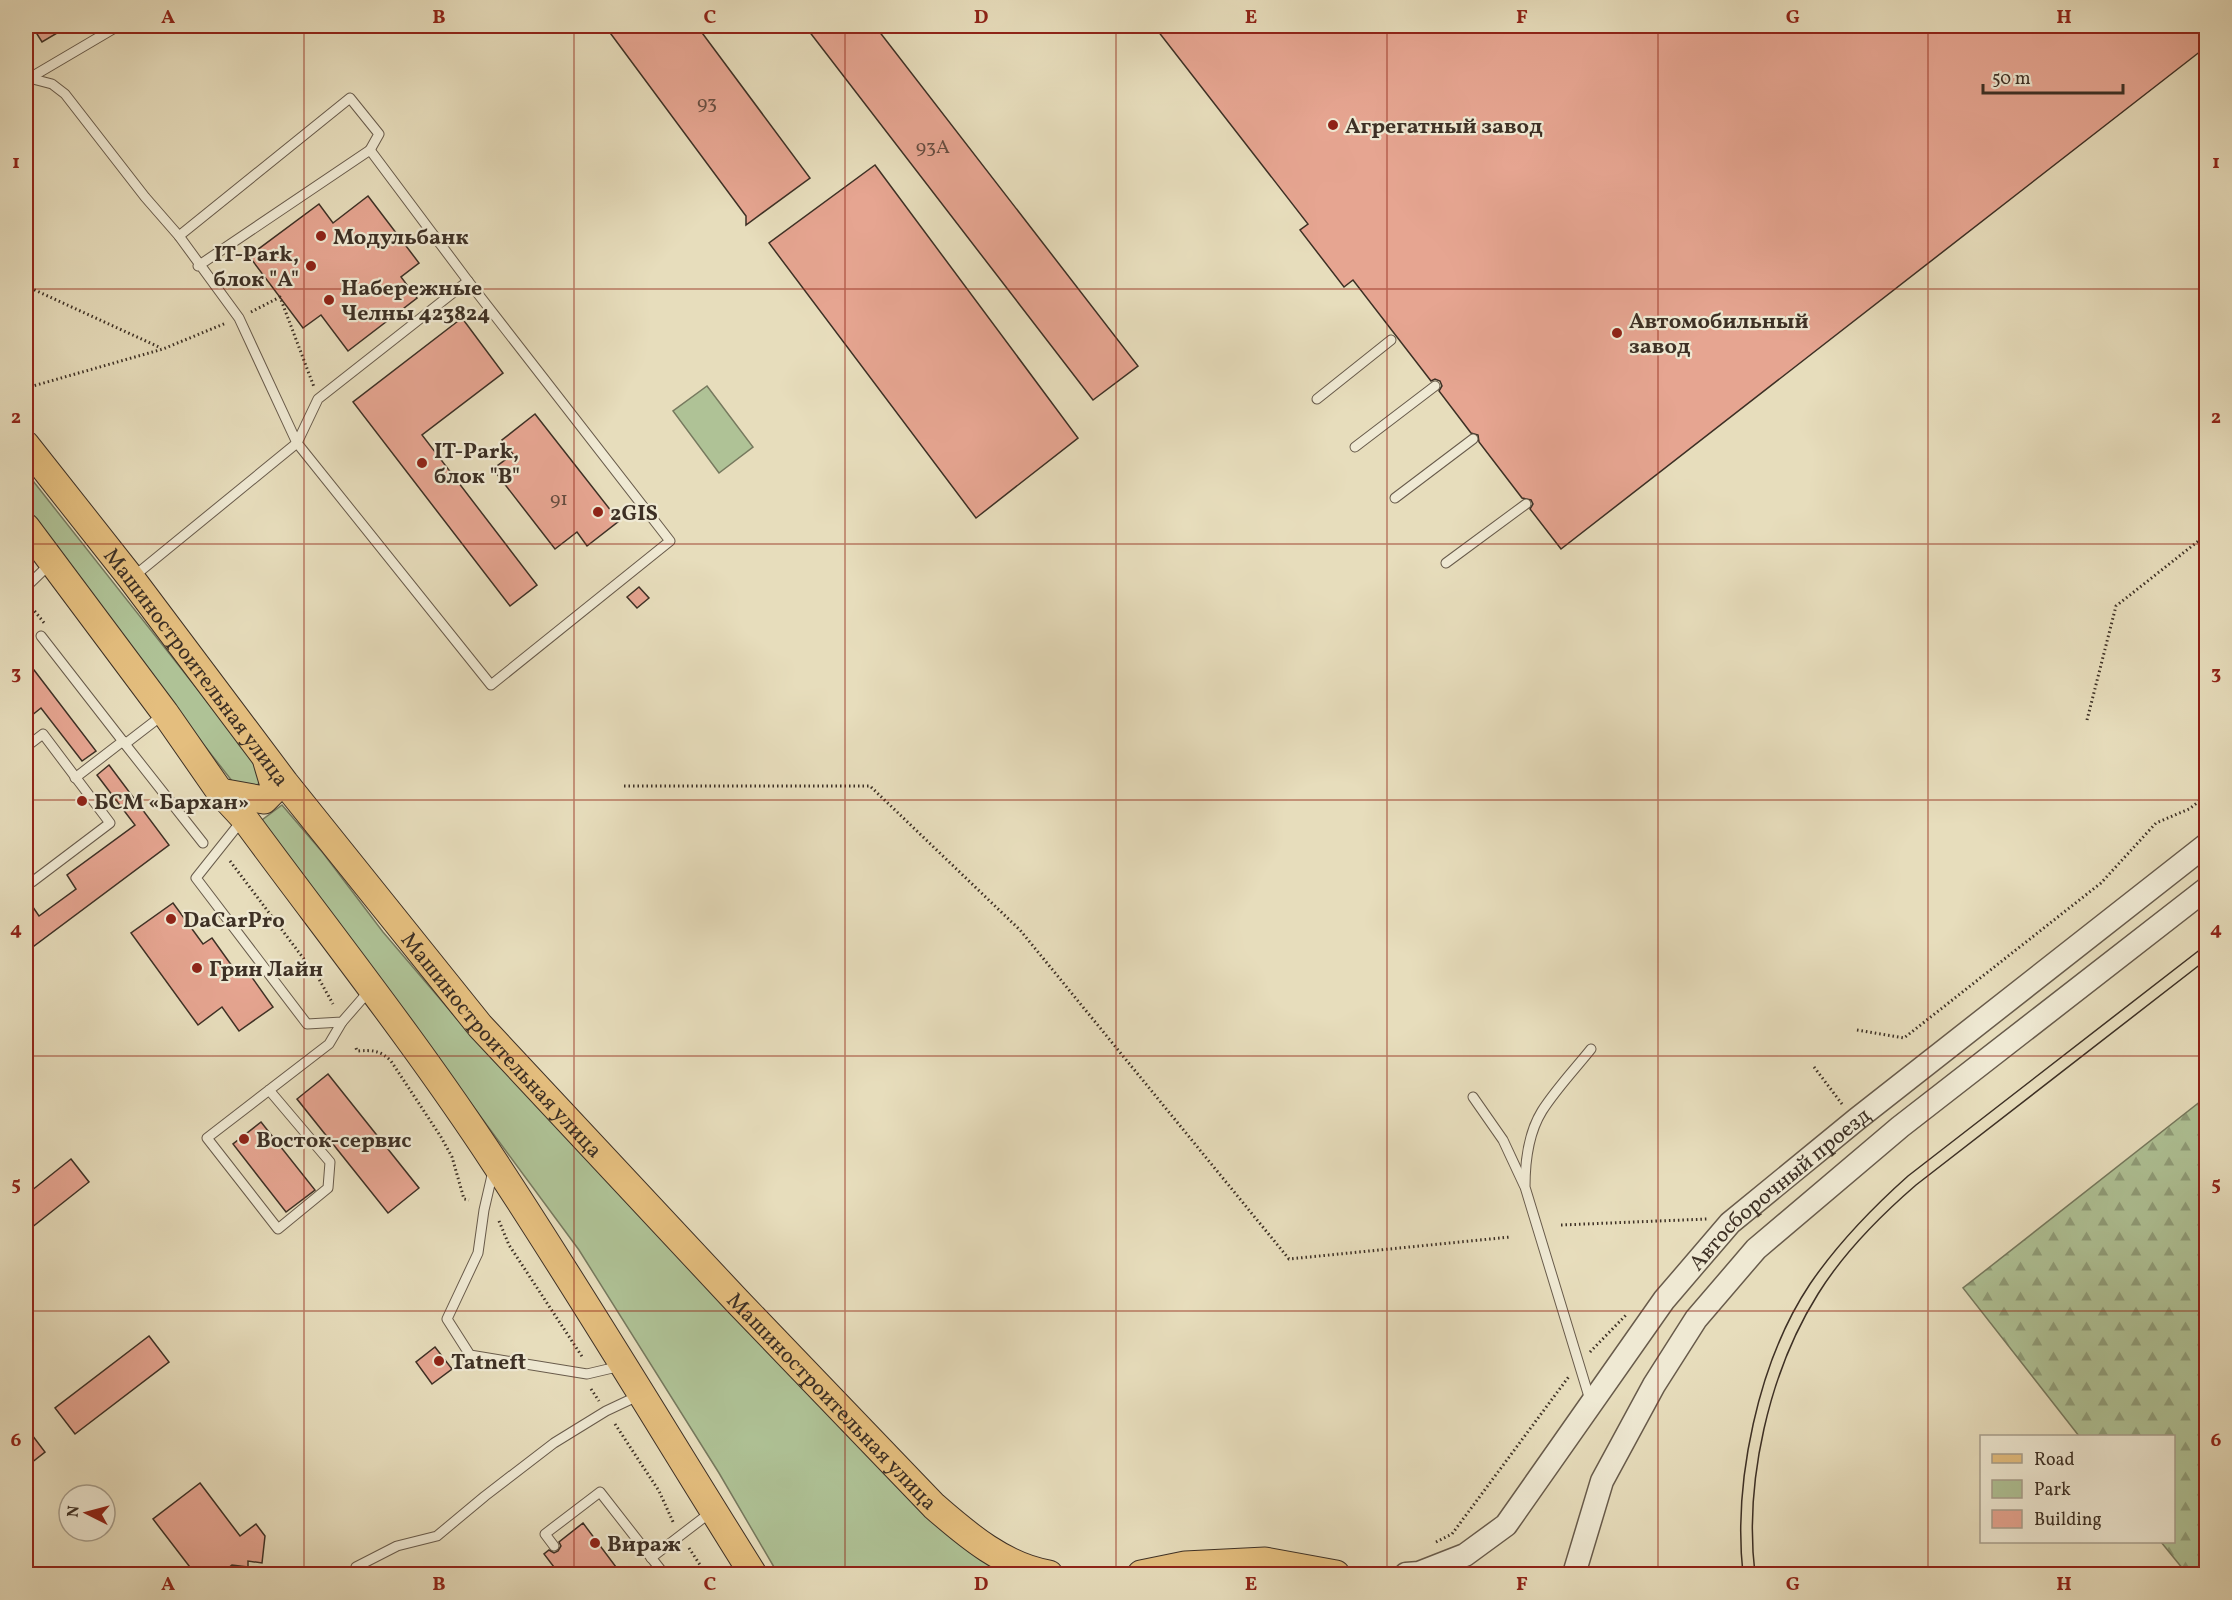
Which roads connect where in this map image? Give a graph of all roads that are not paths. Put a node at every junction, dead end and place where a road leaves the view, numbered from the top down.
1 (118, 26) edge
2 (104, 29) edge
3 (27, 79) edge
4 (370, 150) junction
5 (178, 236) junction
6 (198, 266) junction
7 (468, 281) junction
8 (1391, 340) dead end
9 (1435, 386) dead end
10 (1317, 399) dead end
11 (1473, 439) dead end
12 (297, 443) junction
13 (26, 445) edge
14 (1355, 447) dead end
15 (1395, 498) dead end
16 (1526, 504) dead end
17 (26, 527) edge
18 (52, 561) junction
19 (1446, 563) dead end
20 (131, 578) junction
21 (26, 587) edge
22 (41, 636) dead end
23 (165, 713) junction
24 (124, 742) junction
25 (26, 747) edge
26 (266, 759) junction
27 (75, 778) junction
28 (220, 792) junction
29 (244, 818) junction
30 (203, 843) dead end
31 (2206, 845) edge
32 (26, 874) edge
33 (2206, 889) edge
34 (371, 989) junction
35 (342, 1022) junction
36 (1591, 1048) dead end
37 (270, 1090) junction
38 (1473, 1097) dead end
39 (495, 1163) junction
40 (1525, 1187) junction
41 (624, 1365) junction
42 (642, 1394) junction
43 (1592, 1405) junction
44 (713, 1510) junction
45 (554, 1546) dead end
46 (651, 1558) junction
47 (357, 1567) dead end
48 (1396, 1572) edge
49 (664, 1575) edge
50 (753, 1575) edge
51 (1049, 1575) edge
52 (1141, 1575) edge
53 (1336, 1575) edge
54 (1574, 1575) edge

1 - 2 lane
2 - 3 lane
3 - 5 lane
4 - 5 lane
4 - 6 lane
4 - 7 lane
5 - 6 lane
6 - 12 lane
7 - 12 lane
7 - 12 lane
8 - 10 lane
9 - 14 lane
11 - 15 lane
12 - 20 lane
13 - 20 main road, Машиностроительная улица
16 - 19 lane
17 - 18 main road
18 - 21 lane
18 - 23 main road
20 - 26 main road, Машиностроительная улица
22 - 24 lane
23 - 24 lane
23 - 28 main road
24 - 27 lane
24 - 30 lane
25 - 27 lane
26 - 28 main road
26 - 51 main road, Машиностроительная улица
27 - 32 lane
28 - 29 main road
29 - 34 main road
29 - 35 lane
31 - 43 street, Автосборочный проезд
33 - 54 street, Автосборочный проезд
34 - 35 lane
34 - 39 main road
35 - 37 lane
36 - 40 lane
37 - 37 lane
38 - 40 lane
39 - 41 main road
39 - 41 lane
40 - 43 lane
41 - 42 main road
42 - 44 main road
42 - 47 lane
43 - 48 street, Автосборочный проезд
44 - 46 lane
44 - 50 main road
45 - 46 lane
46 - 49 lane
52 - 53 main road

